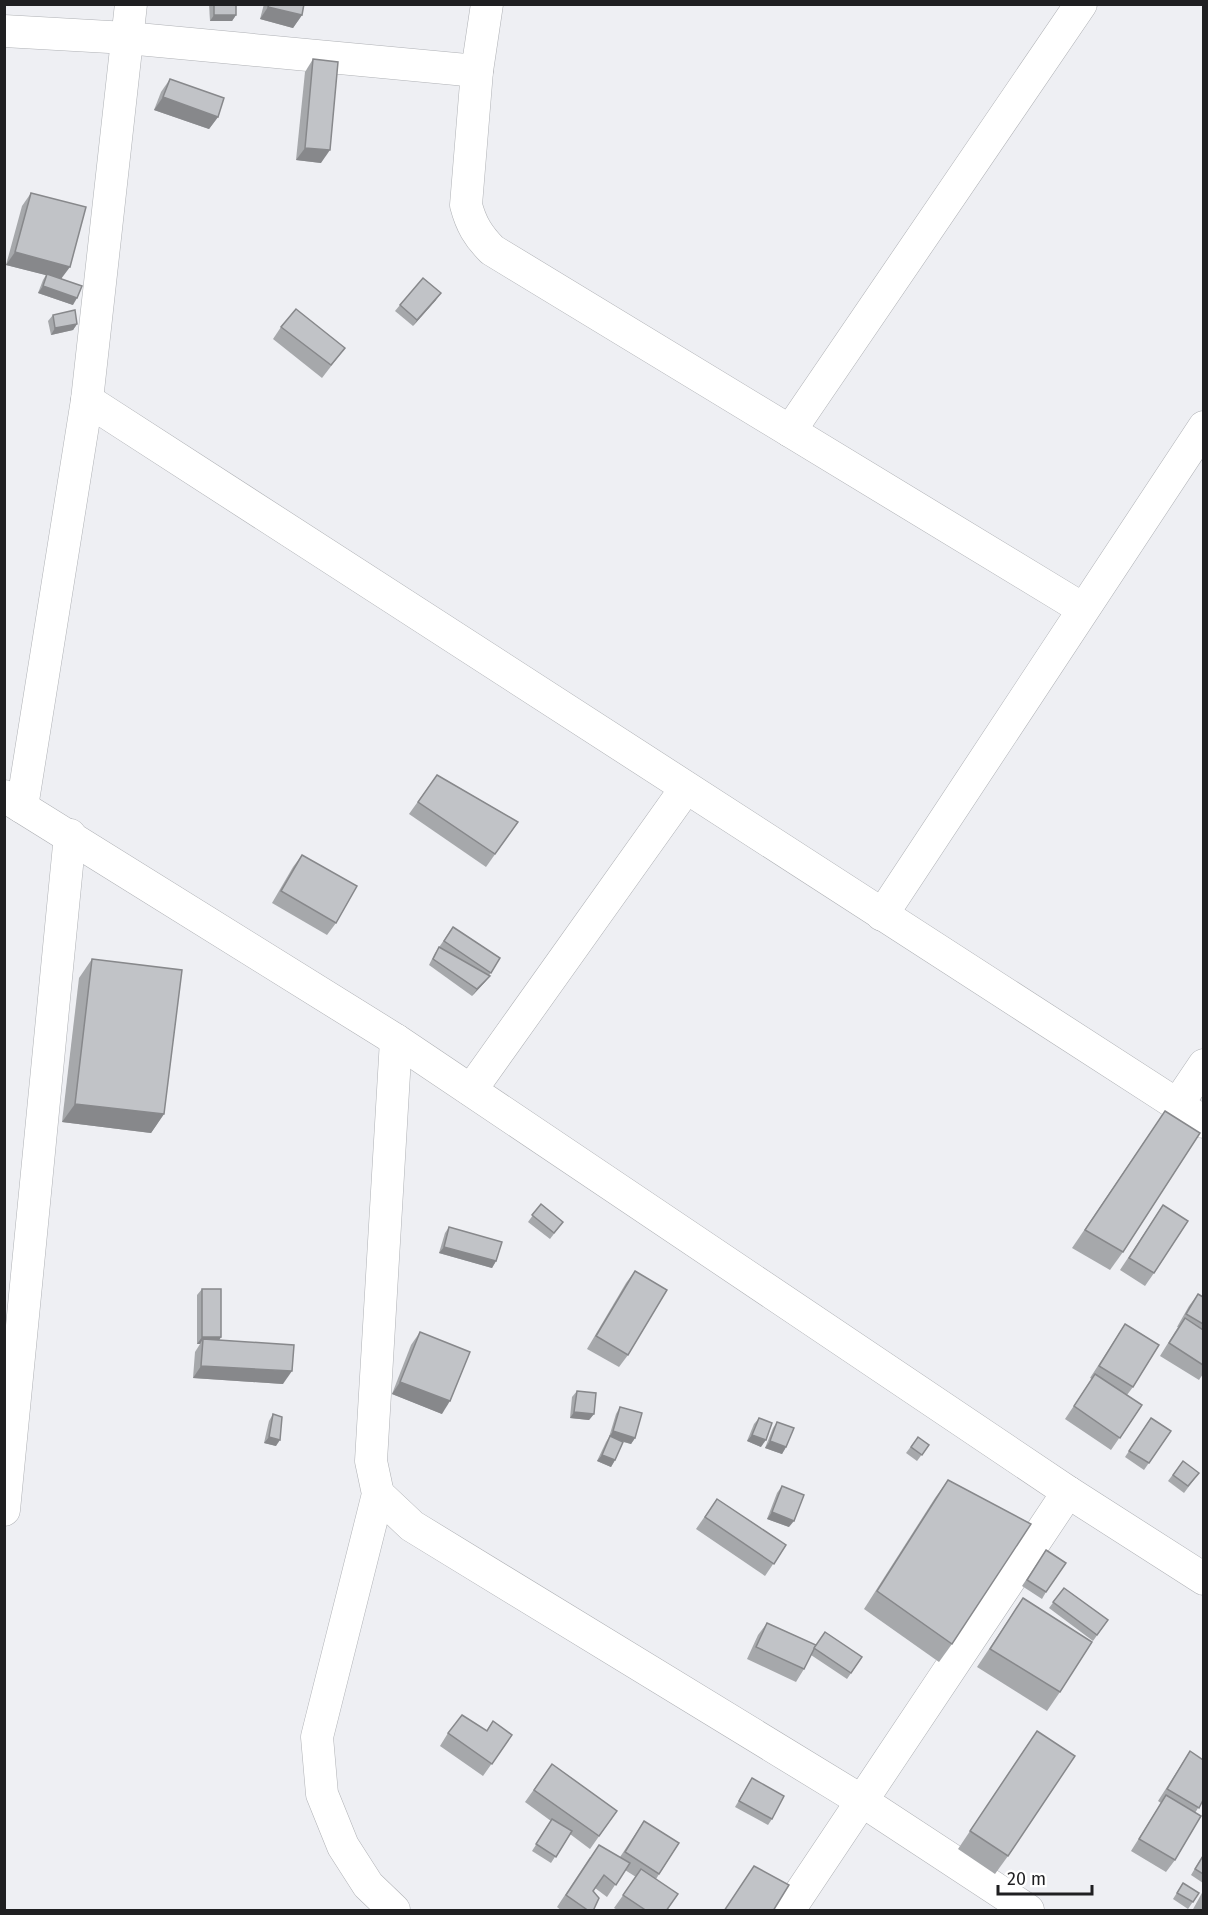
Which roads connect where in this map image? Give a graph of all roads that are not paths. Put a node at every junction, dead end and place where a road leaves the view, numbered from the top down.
1 (131, 4) edge
2 (487, 4) edge
3 (1081, 4) edge
4 (4, 31) edge
5 (127, 38) junction
6 (477, 71) junction
7 (87, 400) junction
8 (1203, 427) edge
9 (790, 431) junction
10 (1083, 609) junction
11 (686, 788) junction
12 (13, 801) edge
13 (70, 835) junction
14 (882, 915) junction
15 (396, 1040) junction
16 (1203, 1065) edge
17 (471, 1090) junction
18 (1177, 1105) junction
19 (1203, 1122) edge
20 (1068, 1492) junction
21 (378, 1494) junction
22 (4, 1510) edge
23 (1203, 1580) edge
24 (861, 1801) junction
25 (394, 1911) edge
26 (789, 1911) edge
27 (1028, 1911) edge

1 - 5 street
2 - 6 street
3 - 9 street
4 - 5 street
5 - 6 street
5 - 7 street
6 - 9 street
7 - 11 street
7 - 12 street
8 - 10 street
9 - 10 street
10 - 14 street
11 - 14 street
11 - 17 street
12 - 13 street
13 - 15 street
13 - 22 street
14 - 18 street
15 - 17 street
15 - 21 street
16 - 18 street
17 - 20 street
18 - 19 street
20 - 23 street
20 - 24 street
21 - 24 street
21 - 25 street
24 - 26 street
24 - 27 street

